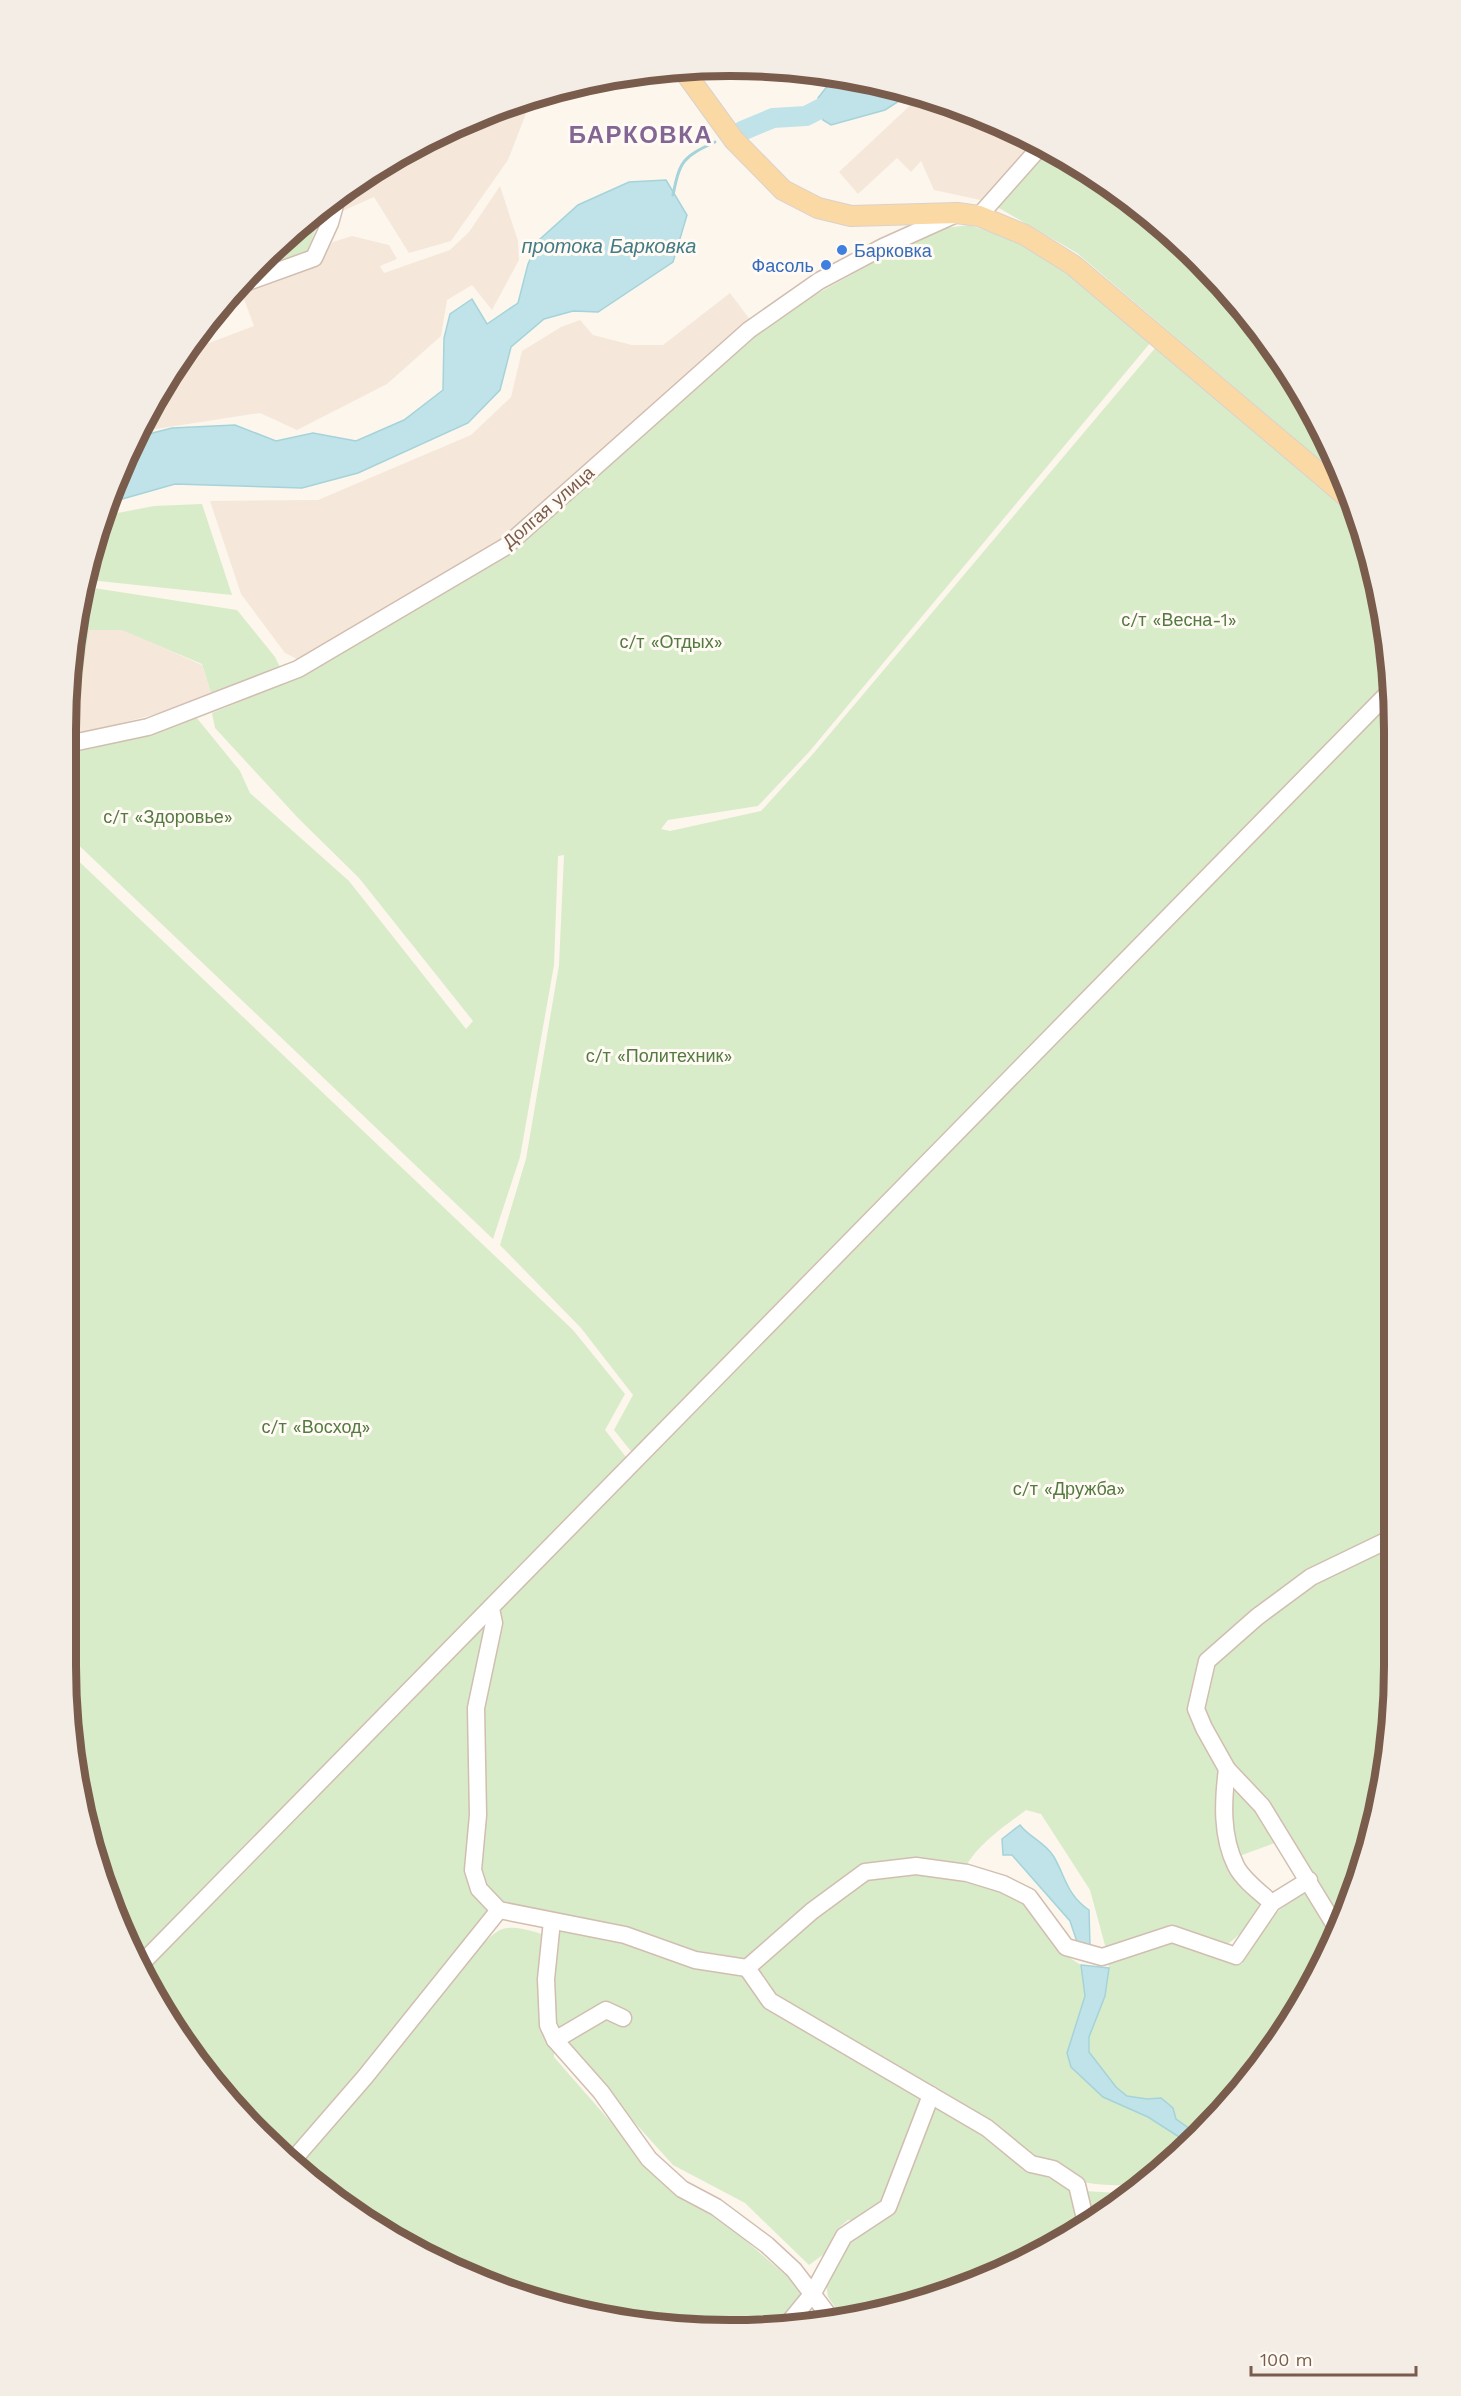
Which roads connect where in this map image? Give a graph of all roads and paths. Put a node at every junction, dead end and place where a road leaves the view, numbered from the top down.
1 (689, 78) edge
2 (1036, 152) edge
3 (333, 211) edge
4 (957, 213) junction
5 (979, 216) junction
6 (259, 278) edge
7 (1339, 490) edge
8 (1383, 698) edge
9 (76, 742) edge
10 (1384, 1542) edge
11 (491, 1609) junction
12 (1227, 1769) junction
13 (1309, 1880) junction
14 (1272, 1903) junction
15 (499, 1910) junction
16 (552, 1920) junction
17 (1333, 1921) edge
18 (146, 1959) edge
19 (747, 1968) junction
20 (623, 2018) dead end
21 (555, 2040) junction
22 (931, 2095) junction
23 (297, 2155) edge
24 (1084, 2215) edge
25 (813, 2293) junction
26 (827, 2312) edge
27 (794, 2316) edge

1 - 4 main road
2 - 5 street
3 - 6 street
4 - 5 main road
4 - 9 street, Долгая улица
5 - 7 main road
8 - 11 street
10 - 12 street
11 - 15 street
11 - 18 street
12 - 13 street
12 - 14 street
13 - 14 street
13 - 17 street
14 - 19 street
15 - 16 street
15 - 23 street
16 - 19 street
16 - 21 street
19 - 22 street
20 - 21 street
21 - 25 street
22 - 24 street
22 - 25 street
25 - 26 street
25 - 27 street

